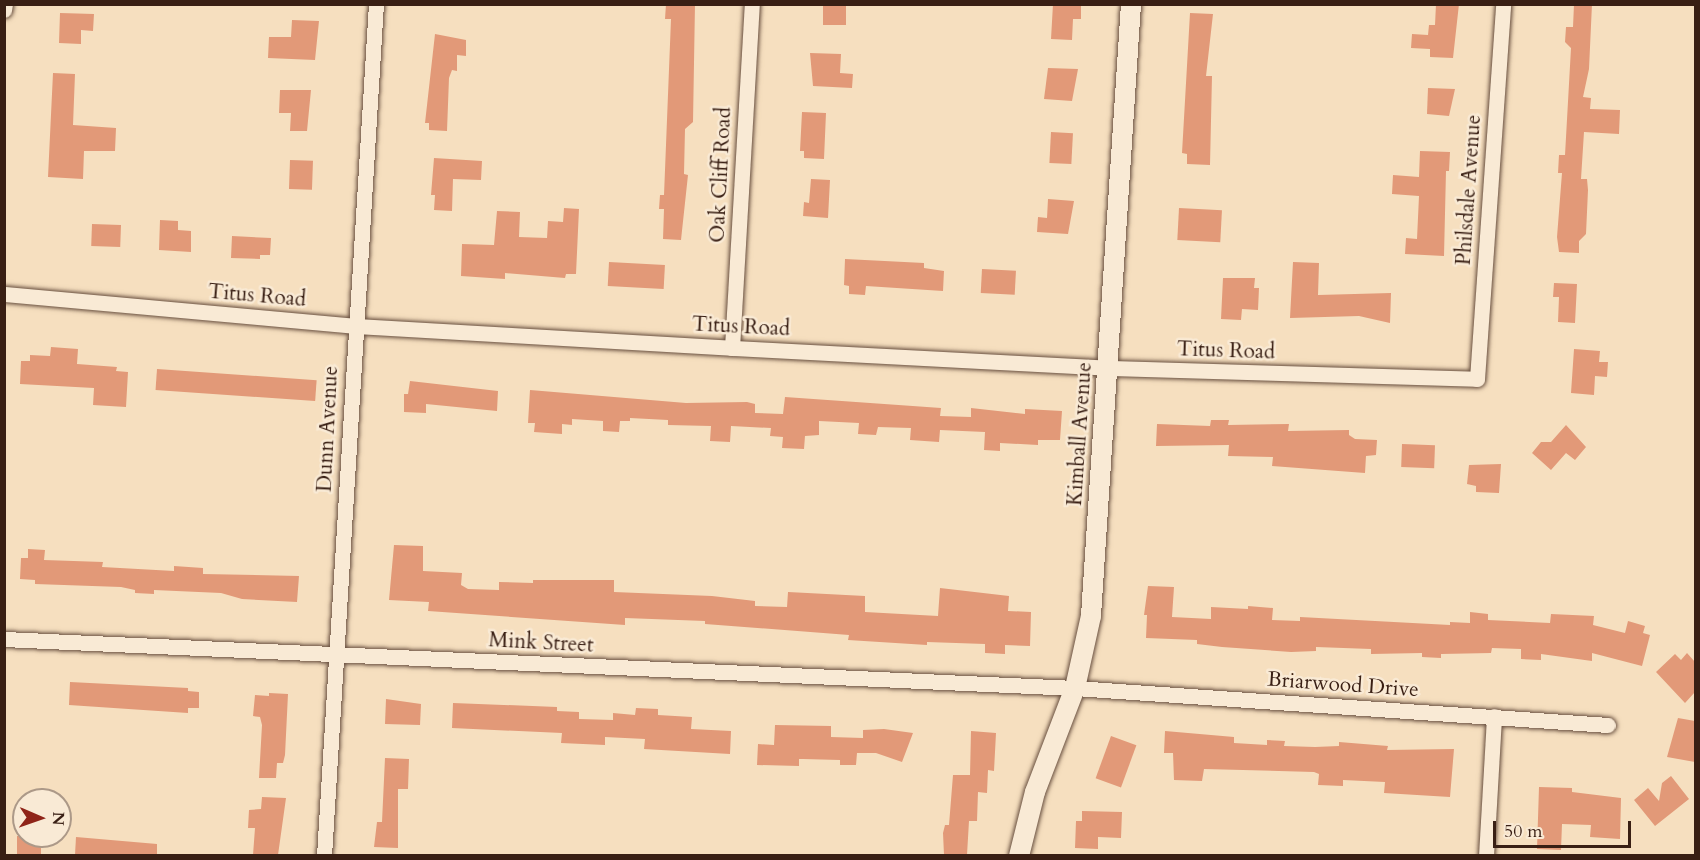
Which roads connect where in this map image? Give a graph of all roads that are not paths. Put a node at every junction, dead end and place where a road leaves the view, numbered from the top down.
1 (5, 4) edge
2 (376, 4) edge
3 (752, 4) edge
4 (1131, 4) edge
5 (1503, 4) edge
6 (4, 10) edge
7 (4, 294) edge
8 (355, 326) junction
9 (732, 348) junction
10 (1110, 368) junction
11 (1477, 379) joint
12 (4, 639) edge
13 (336, 655) junction
14 (1075, 688) junction
15 (1494, 716) junction
16 (1608, 725) dead end
17 (324, 855) edge
18 (1019, 855) edge
19 (1486, 855) edge

1 - 6 street
2 - 8 street, Dunn Avenue
3 - 9 street, Oak Cliff Road
4 - 10 street, Kimball Avenue
5 - 11 street, Philsdale Avenue
7 - 8 street, Titus Road
8 - 9 street, Titus Road
8 - 13 street, Dunn Avenue
9 - 10 street, Titus Road
10 - 11 street, Titus Road
10 - 14 street, Kimball Avenue
12 - 13 street, Mink Street
13 - 14 street, Mink Street
13 - 17 street, Dunn Avenue
14 - 15 street, Briarwood Drive
14 - 18 street, Kimball Avenue
15 - 16 street, Briarwood Drive
15 - 19 street

